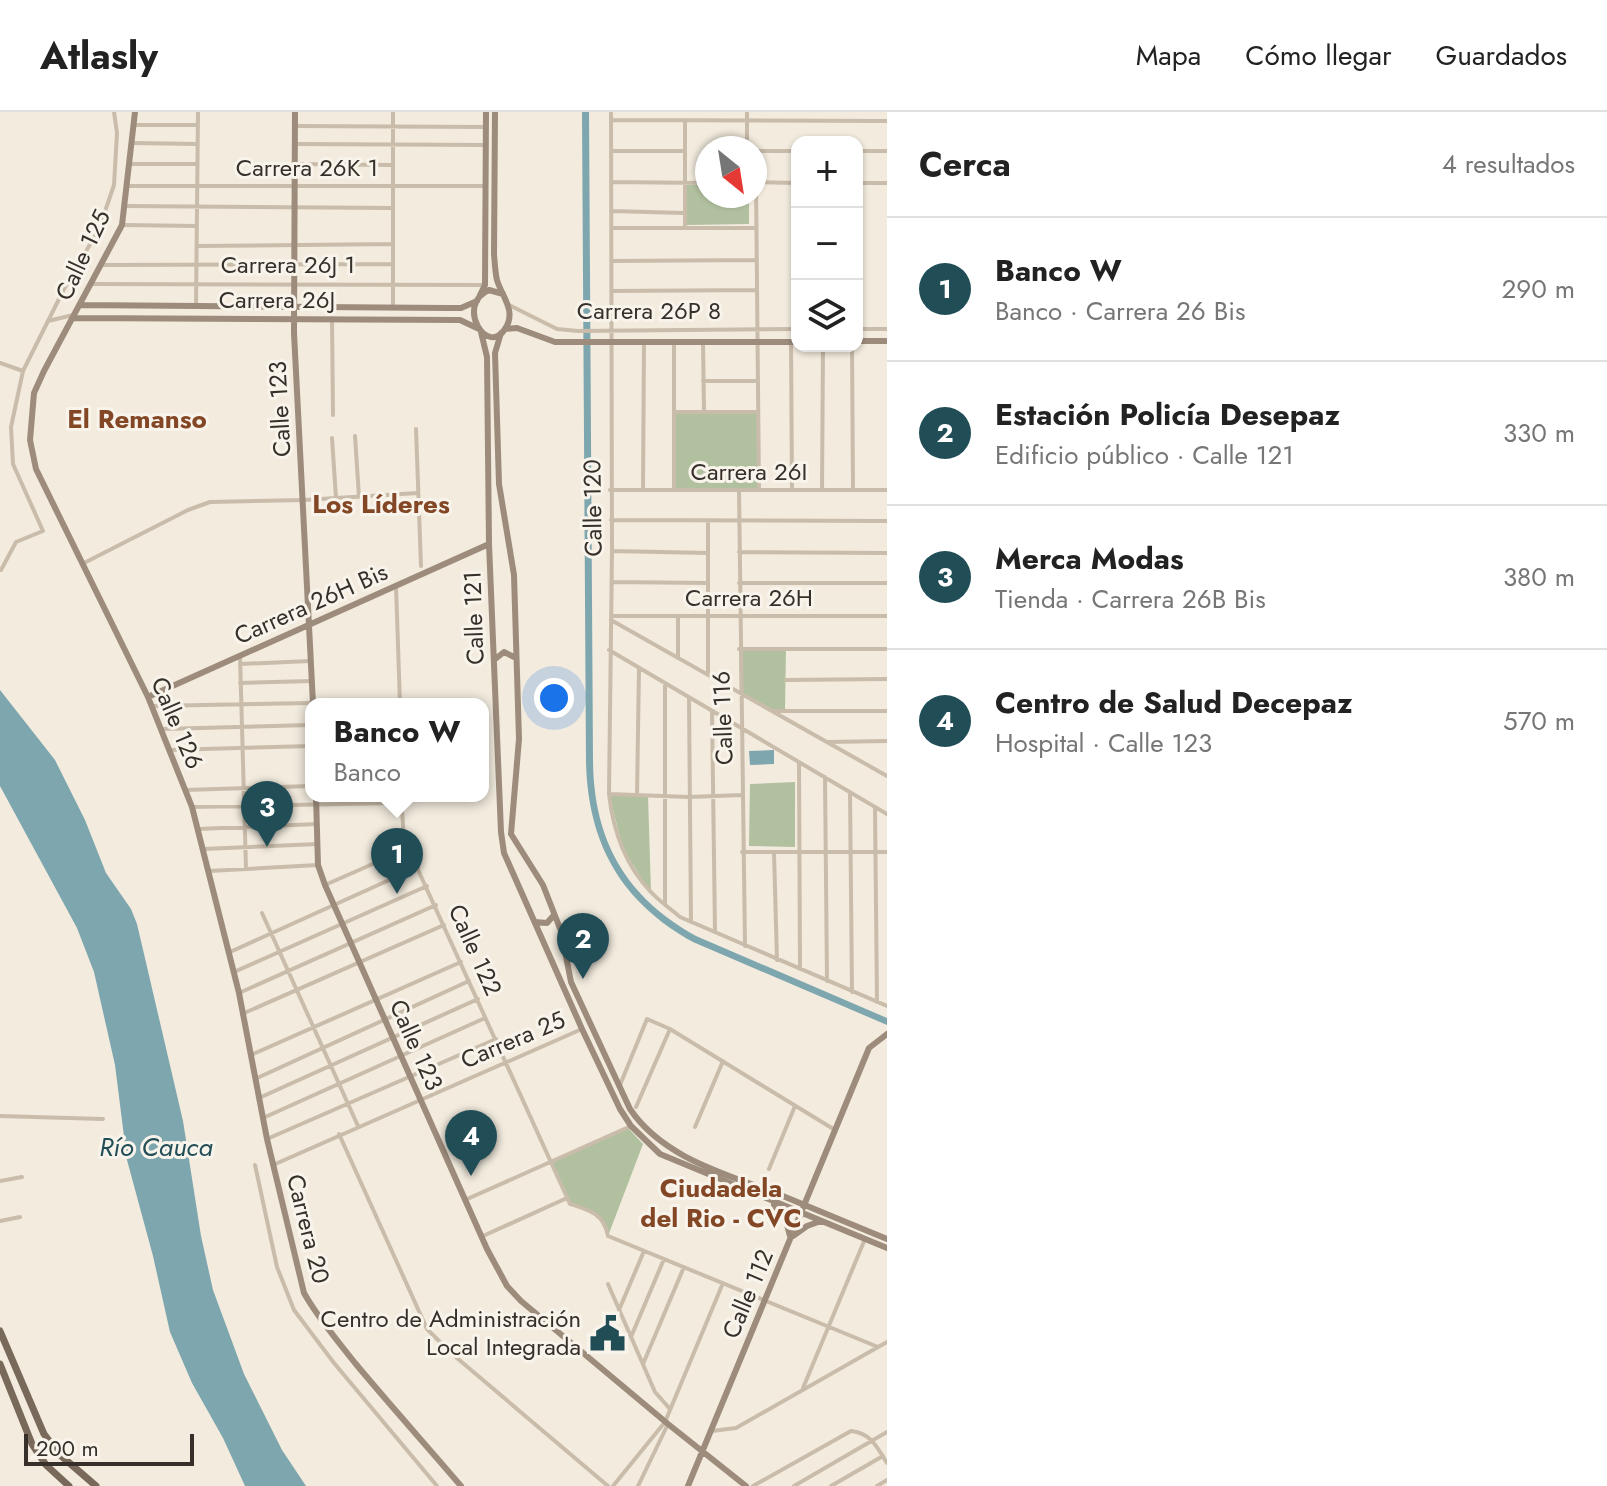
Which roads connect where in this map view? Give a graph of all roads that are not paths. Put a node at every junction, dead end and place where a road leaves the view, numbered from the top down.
1 (114, 112) edge
2 (135, 112) edge
3 (198, 112) edge
4 (295, 112) edge
5 (393, 112) edge
6 (486, 112) edge
7 (495, 112) edge
8 (611, 112) edge
9 (747, 112) edge
10 (747, 119) junction
11 (611, 120) junction
12 (685, 120) junction
13 (887, 121) edge
14 (134, 125) junction
15 (198, 125) junction
16 (295, 126) junction
17 (393, 127) junction
18 (486, 127) junction
19 (747, 136) edge
20 (132, 143) junction
21 (197, 144) junction
22 (295, 144) junction
23 (393, 145) junction
24 (486, 145) junction
25 (611, 151) junction
26 (684, 151) junction
27 (767, 151) edge
28 (791, 151) edge
29 (863, 151) edge
30 (887, 151) edge
31 (130, 164) junction
32 (197, 164) junction
33 (295, 164) junction
34 (393, 165) junction
35 (611, 182) junction
36 (767, 182) edge
37 (685, 183) junction
38 (695, 183) edge
39 (791, 183) edge
40 (863, 183) edge
41 (887, 183) edge
42 (128, 186) junction
43 (197, 186) junction
44 (294, 186) junction
45 (486, 186) junction
46 (393, 187) junction
47 (125, 206) junction
48 (197, 206) junction
49 (294, 207) junction
50 (393, 208) junction
51 (756, 208) edge
52 (795, 208) edge
53 (611, 211) junction
54 (684, 213) junction
55 (122, 225) junction
56 (197, 226) junction
57 (611, 228) junction
58 (685, 228) junction
59 (756, 228) junction
60 (393, 244) junction
61 (197, 246) junction
62 (294, 247) junction
63 (757, 260) junction
64 (611, 261) junction
65 (393, 264) junction
66 (101, 265) junction
67 (197, 265) junction
68 (294, 265) junction
69 (795, 280) edge
70 (196, 283) junction
71 (294, 283) junction
72 (92, 284) junction
73 (393, 284) junction
74 (485, 285) junction
75 (757, 290) junction
76 (611, 291) junction
77 (294, 293) junction
78 (503, 294) junction
79 (478, 299) junction
80 (508, 304) junction
81 (80, 305) junction
82 (99, 306) junction
83 (196, 307) junction
84 (281, 307) junction
85 (294, 307) junction
86 (308, 307) junction
87 (393, 308) junction
88 (75, 316) junction
89 (98, 318) junction
90 (281, 318) junction
91 (294, 318) junction
92 (308, 318) junction
93 (332, 318) junction
94 (48, 321) junction
95 (758, 329) junction
96 (791, 329) edge
97 (863, 329) edge
98 (887, 329) edge
99 (480, 330) junction
100 (612, 330) junction
101 (503, 331) junction
102 (294, 333) junction
103 (863, 341) edge
104 (887, 341) edge
105 (612, 342) junction
106 (644, 342) junction
107 (674, 342) junction
108 (703, 342) junction
109 (758, 342) junction
110 (791, 342) edge
111 (794, 352) edge
112 (823, 352) edge
113 (852, 352) edge
114 (0, 363) edge
115 (23, 371) junction
116 (703, 381) junction
117 (758, 381) junction
118 (674, 412) junction
119 (704, 412) junction
120 (758, 412) junction
121 (333, 415) dead end
122 (416, 429) dead end
123 (355, 436) dead end
124 (332, 438) dead end
125 (610, 490) junction
126 (643, 490) junction
127 (674, 490) junction
128 (739, 490) junction
129 (759, 490) junction
130 (792, 490) junction
131 (822, 490) junction
132 (853, 490) junction
133 (887, 490) edge
134 (418, 493) junction
135 (359, 497) junction
136 (336, 498) junction
137 (304, 500) junction
138 (611, 520) junction
139 (739, 521) junction
140 (887, 521) edge
141 (708, 522) junction
142 (489, 544) junction
143 (612, 551) junction
144 (739, 552) junction
145 (708, 553) junction
146 (887, 553) edge
147 (82, 564) junction
148 (421, 566) dead end
149 (1, 570) edge
150 (612, 582) junction
151 (708, 583) junction
152 (739, 583) junction
153 (887, 583) edge
154 (396, 586) junction
155 (678, 616) junction
156 (708, 616) junction
157 (887, 616) edge
158 (739, 617) junction
159 (610, 618) junction
160 (311, 624) junction
161 (739, 649) junction
162 (887, 649) edge
163 (609, 650) junction
164 (678, 658) junction
165 (240, 660) junction
166 (312, 661) junction
167 (493, 661) junction
168 (515, 661) junction
169 (639, 668) junction
170 (708, 675) junction
171 (887, 679) edge
172 (786, 680) dead end
173 (312, 681) junction
174 (240, 683) junction
175 (665, 683) junction
176 (740, 694) junction
177 (148, 697) junction
178 (313, 698) edge
179 (400, 698) edge
180 (689, 698) junction
181 (305, 704) edge
182 (241, 705) junction
183 (150, 707) junction
184 (712, 711) junction
185 (772, 711) junction
186 (887, 711) edge
187 (241, 725) junction
188 (305, 725) edge
189 (160, 729) junction
190 (743, 729) junction
191 (887, 741) edge
192 (826, 742) junction
193 (305, 746) edge
194 (242, 748) junction
195 (169, 750) junction
196 (799, 762) junction
197 (887, 776) edge
198 (825, 777) junction
199 (305, 786) edge
200 (242, 788) junction
201 (185, 790) junction
202 (850, 792) junction
203 (609, 794) junction
204 (637, 795) junction
205 (743, 795) junction
206 (715, 796) junction
207 (665, 797) junction
208 (689, 797) junction
209 (316, 802) edge
210 (401, 802) edge
211 (393, 803) joint
212 (316, 806) junction
213 (192, 807) junction
214 (244, 807) junction
215 (875, 807) junction
216 (401, 810) junction
217 (887, 814) edge
218 (317, 824) junction
219 (245, 827) junction
220 (198, 829) junction
221 (318, 844) junction
222 (245, 848) junction
223 (409, 848) junction
224 (203, 849) junction
225 (742, 852) junction
226 (825, 852) junction
227 (849, 852) junction
228 (874, 852) junction
229 (887, 852) edge
230 (774, 853) junction
231 (798, 853) junction
232 (318, 865) junction
233 (418, 867) junction
234 (246, 869) junction
235 (209, 871) junction
236 (325, 885) junction
237 (427, 886) junction
238 (665, 904) junction
239 (436, 905) junction
240 (333, 906) junction
241 (262, 913) dead end
242 (554, 913) junction
243 (532, 919) junction
244 (691, 922) junction
245 (341, 925) junction
246 (444, 925) junction
247 (715, 931) junction
248 (273, 934) junction
249 (350, 944) junction
250 (745, 946) junction
251 (228, 952) junction
252 (280, 952) junction
253 (777, 960) junction
254 (359, 962) junction
255 (461, 962) junction
256 (800, 969) junction
257 (234, 972) junction
258 (289, 972) junction
259 (469, 981) junction
260 (827, 981) junction
261 (297, 990) junction
262 (852, 992) junction
263 (239, 993) junction
264 (478, 999) junction
265 (377, 1000) junction
266 (877, 1002) junction
267 (887, 1006) edge
268 (242, 1014) junction
269 (485, 1018) junction
270 (386, 1019) junction
271 (590, 1025) joint
272 (313, 1029) junction
273 (582, 1029) junction
274 (670, 1029) junction
275 (887, 1034) edge
276 (393, 1037) junction
277 (496, 1039) junction
278 (321, 1048) junction
279 (251, 1055) junction
280 (402, 1056) junction
281 (723, 1061) junction
282 (506, 1063) junction
283 (329, 1066) junction
284 (410, 1075) junction
285 (255, 1079) junction
286 (338, 1085) junction
287 (619, 1088) junction
288 (259, 1098) junction
289 (420, 1099) junction
290 (347, 1103) junction
291 (795, 1106) junction
292 (636, 1107) dead end
293 (0, 1116) edge
294 (263, 1118) junction
295 (103, 1119) dead end
296 (358, 1126) junction
297 (631, 1126) junction
298 (695, 1127) dead end
299 (835, 1130) junction
300 (339, 1134) junction
301 (267, 1139) junction
302 (551, 1162) junction
303 (255, 1165) dead end
304 (273, 1165) junction
305 (769, 1169) dead end
306 (22, 1177) dead end
307 (0, 1181) edge
308 (465, 1200) junction
309 (767, 1200) junction
310 (568, 1201) junction
311 (804, 1205) junction
312 (801, 1213) junction
313 (20, 1217) dead end
314 (0, 1221) edge
315 (821, 1221) junction
316 (483, 1236) junction
317 (790, 1239) junction
318 (865, 1239) junction
319 (887, 1239) edge
320 (887, 1248) edge
321 (644, 1251) junction
322 (664, 1259) junction
323 (684, 1267) junction
324 (723, 1283) junction
325 (608, 1284) dead end
326 (765, 1300) junction
327 (619, 1310) junction
328 (828, 1326) junction
329 (0, 1331) edge
330 (631, 1337) junction
331 (887, 1342) edge
332 (878, 1347) junction
333 (0, 1364) edge
334 (643, 1364) junction
335 (802, 1391) junction
336 (670, 1409) junction
337 (666, 1423) junction
338 (711, 1431) junction
339 (887, 1432) edge
340 (873, 1440) junction
341 (703, 1450) junction
342 (883, 1456) junction
343 (887, 1463) edge
344 (887, 1480) edge
345 (69, 1486) edge
346 (96, 1486) edge
347 (437, 1486) edge
348 (461, 1486) edge
349 (610, 1486) edge
350 (638, 1486) edge
351 (688, 1486) edge
352 (746, 1486) edge
353 (753, 1486) edge
354 (794, 1486) edge
355 (831, 1486) edge
356 (877, 1486) edge

1 - 94 street
2 - 14 street, Calle 125
3 - 15 street
4 - 16 street, Calle 123
5 - 17 street
6 - 18 street
7 - 78 street
8 - 11 street, Calle 120
9 - 10 street
10 - 12 street
10 - 13 street
10 - 19 street
11 - 12 street
11 - 25 street, Calle 120
12 - 26 street
14 - 15 street
14 - 20 street, Calle 125
15 - 21 street
16 - 17 street
16 - 22 street, Calle 123
17 - 18 street
17 - 23 street
18 - 24 street
20 - 21 street
20 - 31 street, Calle 125
21 - 32 street
22 - 23 street
22 - 33 street, Calle 123
23 - 24 street
23 - 34 street
24 - 45 street
25 - 26 street
25 - 35 street, Calle 120
26 - 37 street
27 - 28 street
29 - 30 street
31 - 32 street
31 - 42 street, Calle 125
32 - 43 street
33 - 34 street
33 - 44 street, Calle 123
34 - 46 street
35 - 37 street
35 - 53 street, Calle 120
36 - 39 street
37 - 38 street
37 - 54 street
40 - 41 street
42 - 43 street, Carrera 26K 1
42 - 47 street, Calle 125
43 - 44 street, Carrera 26K 1
43 - 48 street
44 - 46 street, Carrera 26K 1
44 - 49 street, Calle 123
45 - 46 street, Carrera 26K 1
45 - 74 street
46 - 50 street
47 - 48 street
47 - 55 street, Calle 125
48 - 49 street
48 - 56 street
49 - 50 street
49 - 62 street, Calle 123
50 - 60 street
51 - 59 street
52 - 69 street
53 - 54 street
53 - 57 street, Calle 120
54 - 58 street
55 - 56 street
55 - 66 street, Calle 125
56 - 61 street
57 - 58 street
57 - 64 street, Calle 120
58 - 59 street
59 - 63 street
60 - 62 street
60 - 65 street
61 - 62 street
61 - 67 street
62 - 68 street, Calle 123
63 - 64 street
63 - 75 street
64 - 76 street, Calle 120
65 - 68 street
65 - 73 street
66 - 67 street
66 - 72 street, Calle 125
67 - 68 street
67 - 70 street
68 - 71 street, Calle 123
70 - 71 street, Carrera 26J 1
70 - 72 street, Carrera 26J 1
70 - 83 street
71 - 73 street, Carrera 26J 1
71 - 77 street, Calle 123
72 - 81 street, Calle 125
73 - 74 street, Carrera 26J 1
73 - 87 street
74 - 79 street
75 - 76 street
75 - 95 street
76 - 100 street, Calle 120
77 - 84 street
77 - 85 street, Calle 123
77 - 86 street
78 - 79 street
78 - 80 street
79 - 87 street, Carrera 26J
79 - 99 street
80 - 100 street, Carrera 26P 8
80 - 101 street
81 - 82 street, Carrera 26J
81 - 88 street, Calle 125
82 - 83 street, Carrera 26J
82 - 89 street
83 - 84 street, Carrera 26J
84 - 85 street, Carrera 26J
85 - 86 street, Carrera 26J
85 - 91 street, Calle 123
86 - 87 street, Carrera 26J
88 - 89 street, Carrera 26J
88 - 94 street, Carrera 26J
88 - 147 street, Calle 126
89 - 90 street, Carrera 26J
90 - 91 street, Carrera 26J
90 - 102 street
91 - 92 street, Carrera 26J
91 - 102 street, Calle 123
92 - 93 street, Carrera 26J
92 - 102 street
93 - 99 street, Carrera 26J
93 - 121 street
94 - 115 street
95 - 96 street, Carrera 26P 8
95 - 100 street, Carrera 26P 8
95 - 109 street
97 - 98 street
99 - 101 street
99 - 142 street, Calle 121
100 - 105 street, Calle 120
101 - 105 street, Carrera 26P 8
101 - 168 street, Calle 121
102 - 137 street, Calle 123
103 - 104 street
105 - 106 street, Carrera 26P 8
105 - 125 street, Calle 120
106 - 107 street, Carrera 26P 8
106 - 126 street
107 - 108 street, Carrera 26P 8
107 - 118 street
108 - 109 street, Carrera 26P 8
108 - 116 street
109 - 110 street, Carrera 26P 8
109 - 117 street
111 - 130 street
112 - 131 street
113 - 132 street
114 - 115 street
115 - 149 street
116 - 117 street
116 - 119 street
117 - 120 street
118 - 119 street
118 - 127 street
119 - 120 street
120 - 129 street
122 - 134 street
123 - 135 street
124 - 136 street
125 - 126 street, Carrera 26I
125 - 138 street, Calle 120
126 - 127 street, Carrera 26I
127 - 128 street, Carrera 26I
128 - 129 street, Carrera 26I
128 - 139 street, Calle 116
129 - 130 street, Carrera 26I
130 - 131 street, Carrera 26I
131 - 132 street, Carrera 26I
132 - 133 street, Carrera 26I
134 - 135 street
134 - 148 street
135 - 136 street
136 - 137 street
137 - 147 street
137 - 160 street, Calle 123
138 - 141 street
138 - 143 street, Calle 120
139 - 140 street
139 - 141 street
139 - 144 street, Calle 116
141 - 145 street
142 - 154 street, Carrera 26H Bis
142 - 167 street, Calle 121
143 - 145 street
143 - 150 street, Calle 120
144 - 146 street
144 - 152 street, Calle 116
145 - 151 street
147 - 177 street, Calle 126
150 - 151 street
150 - 159 street, Calle 120
151 - 156 street
152 - 153 street
152 - 158 street, Calle 116
154 - 160 street, Carrera 26H Bis
154 - 179 street
155 - 156 street, Carrera 26H
155 - 159 street, Carrera 26H
155 - 164 street
156 - 158 street, Carrera 26H
156 - 170 street
157 - 158 street, Carrera 26H
158 - 161 street, Calle 116
159 - 163 street, Calle 120
159 - 164 street
160 - 165 street, Carrera 26H Bis
160 - 166 street, Calle 123
161 - 162 street
161 - 176 street, Calle 116
163 - 169 street
163 - 203 street, Calle 120
164 - 170 street
165 - 166 street
165 - 174 street
165 - 177 street, Carrera 26H Bis
166 - 173 street, Calle 123
167 - 168 street
167 - 243 street, Calle 121
168 - 242 street, Calle 121
169 - 175 street
169 - 204 street
170 - 176 street
171 - 172 street
173 - 174 street
173 - 178 street, Calle 123
174 - 182 street
175 - 180 street
175 - 207 street
176 - 185 street
176 - 190 street, Calle 116
177 - 183 street, Calle 126
180 - 184 street
180 - 208 street
181 - 182 street
182 - 183 street
182 - 187 street
183 - 189 street, Calle 126
184 - 190 street
184 - 206 street
185 - 186 street
185 - 192 street
187 - 188 street
187 - 189 street
187 - 194 street
189 - 195 street, Calle 126
190 - 196 street
190 - 205 street, Calle 116
191 - 192 street
192 - 197 street
193 - 194 street
194 - 195 street
194 - 200 street
195 - 201 street, Calle 126
196 - 198 street
196 - 231 street
198 - 202 street
198 - 226 street
199 - 200 street
200 - 201 street
200 - 214 street
201 - 213 street, Calle 126
202 - 215 street
202 - 227 street
203 - 204 street
203 - 238 street, Calle 120
204 - 207 street
205 - 206 street
205 - 225 street, Calle 116
206 - 208 street
206 - 247 street
207 - 208 street
207 - 238 street
208 - 244 street
209 - 212 street, Calle 123
210 - 216 street, Calle 122
211 - 212 street
211 - 216 street
212 - 214 street
212 - 218 street, Calle 123
213 - 214 street
213 - 220 street, Calle 126
214 - 219 street
215 - 217 street
215 - 228 street
216 - 223 street, Calle 122
218 - 219 street
218 - 221 street, Calle 123
219 - 220 street
219 - 222 street
220 - 224 street, Calle 126
221 - 222 street
221 - 232 street, Calle 123
222 - 224 street
222 - 234 street
223 - 233 street, Calle 122
223 - 236 street
224 - 235 street, Calle 126
225 - 230 street
225 - 250 street, Calle 116
226 - 227 street
226 - 231 street
226 - 260 street
227 - 228 street
227 - 262 street
228 - 229 street
228 - 266 street
230 - 231 street
230 - 253 street
231 - 256 street
232 - 234 street
232 - 236 street, Calle 123
233 - 237 street, Calle 122
233 - 240 street
234 - 235 street
235 - 251 street, Calle 126
236 - 240 street, Calle 123
237 - 239 street, Calle 122
237 - 245 street
238 - 244 street, Calle 120
239 - 246 street, Calle 122
239 - 249 street
240 - 245 street, Calle 123
240 - 248 street
241 - 248 street
242 - 243 street
242 - 271 street, Calle 121
243 - 273 street, Calle 121
244 - 247 street, Calle 120
245 - 249 street, Calle 123
245 - 252 street
246 - 254 street
246 - 255 street, Calle 122
247 - 250 street, Calle 120
248 - 251 street
248 - 252 street
249 - 254 street, Calle 123
249 - 258 street
250 - 253 street, Calle 120
251 - 257 street, Calle 126
252 - 257 street
252 - 258 street
253 - 256 street, Calle 120
254 - 261 street
254 - 265 street, Calle 123
255 - 259 street, Calle 122
255 - 265 street
256 - 260 street, Calle 120
257 - 263 street, Calle 126
258 - 261 street
258 - 263 street
259 - 264 street, Calle 122
259 - 270 street
260 - 262 street, Calle 120
261 - 268 street
261 - 272 street
262 - 266 street, Calle 120
263 - 268 street, Calle 126
264 - 269 street, Calle 122
264 - 276 street
265 - 270 street, Calle 123
265 - 272 street
266 - 267 street, Calle 120
268 - 279 street, Calle 126
269 - 277 street, Calle 122
269 - 280 street
270 - 276 street, Calle 123
270 - 278 street
271 - 287 street, Carrera 25
272 - 278 street
272 - 279 street
273 - 282 street, Carrera 25
273 - 297 street, Carrera 25
274 - 281 street
274 - 287 street
274 - 292 street
275 - 299 street, Calle 112
276 - 280 street, Calle 123
276 - 283 street
277 - 282 street, Calle 122
277 - 284 street
278 - 283 street
278 - 285 street
279 - 285 street, Calle 126
280 - 284 street, Calle 123
280 - 286 street
281 - 291 street
281 - 298 street
282 - 289 street, Carrera 25
282 - 302 street, Calle 122
283 - 286 street
283 - 288 street
284 - 289 street, Calle 123
284 - 290 street
285 - 288 street, Calle 126
286 - 290 street
286 - 294 street
287 - 311 street, Carrera 25
288 - 294 street, Calle 126
289 - 296 street, Carrera 25
289 - 308 street, Calle 123
290 - 296 street
290 - 301 street
291 - 299 street
291 - 305 street
293 - 295 street
294 - 301 street, Calle 126
296 - 300 street, Carrera 25
297 - 302 street
297 - 309 street, Carrera 25
299 - 311 street, Calle 112
300 - 304 street, Carrera 25
300 - 349 street
301 - 304 street, Calle 126
302 - 308 street
302 - 310 street, Calle 122
303 - 347 street
304 - 348 street, Carrera 20
306 - 307 street
308 - 316 street, Calle 123
309 - 312 street, Carrera 25
309 - 317 street
310 - 316 street
310 - 321 street
311 - 312 street, Calle 112
311 - 319 street, Carrera 25
312 - 315 street, Carrera 25
312 - 317 street, Calle 112
313 - 314 street
315 - 317 street
315 - 318 street, Carrera 25
316 - 337 street, Calle 123
317 - 326 street, Calle 112
318 - 320 street, Carrera 25
318 - 328 street
321 - 322 street
321 - 327 street
322 - 323 street
322 - 330 street
323 - 324 street
323 - 334 street
324 - 326 street
324 - 336 street
325 - 327 street
326 - 328 street
326 - 338 street, Calle 112
327 - 330 street
328 - 332 street
328 - 335 street
329 - 346 main road
330 - 334 street
331 - 332 street
332 - 335 street
333 - 345 main road
334 - 336 street
335 - 338 street
336 - 337 street
337 - 341 street, Calle 123
337 - 349 street
337 - 350 street
338 - 341 street, Calle 112
339 - 340 street
340 - 342 street
340 - 353 street
340 - 354 street
341 - 351 street, Calle 112
341 - 352 street, Calle 123
342 - 343 street
342 - 355 street
344 - 356 street

